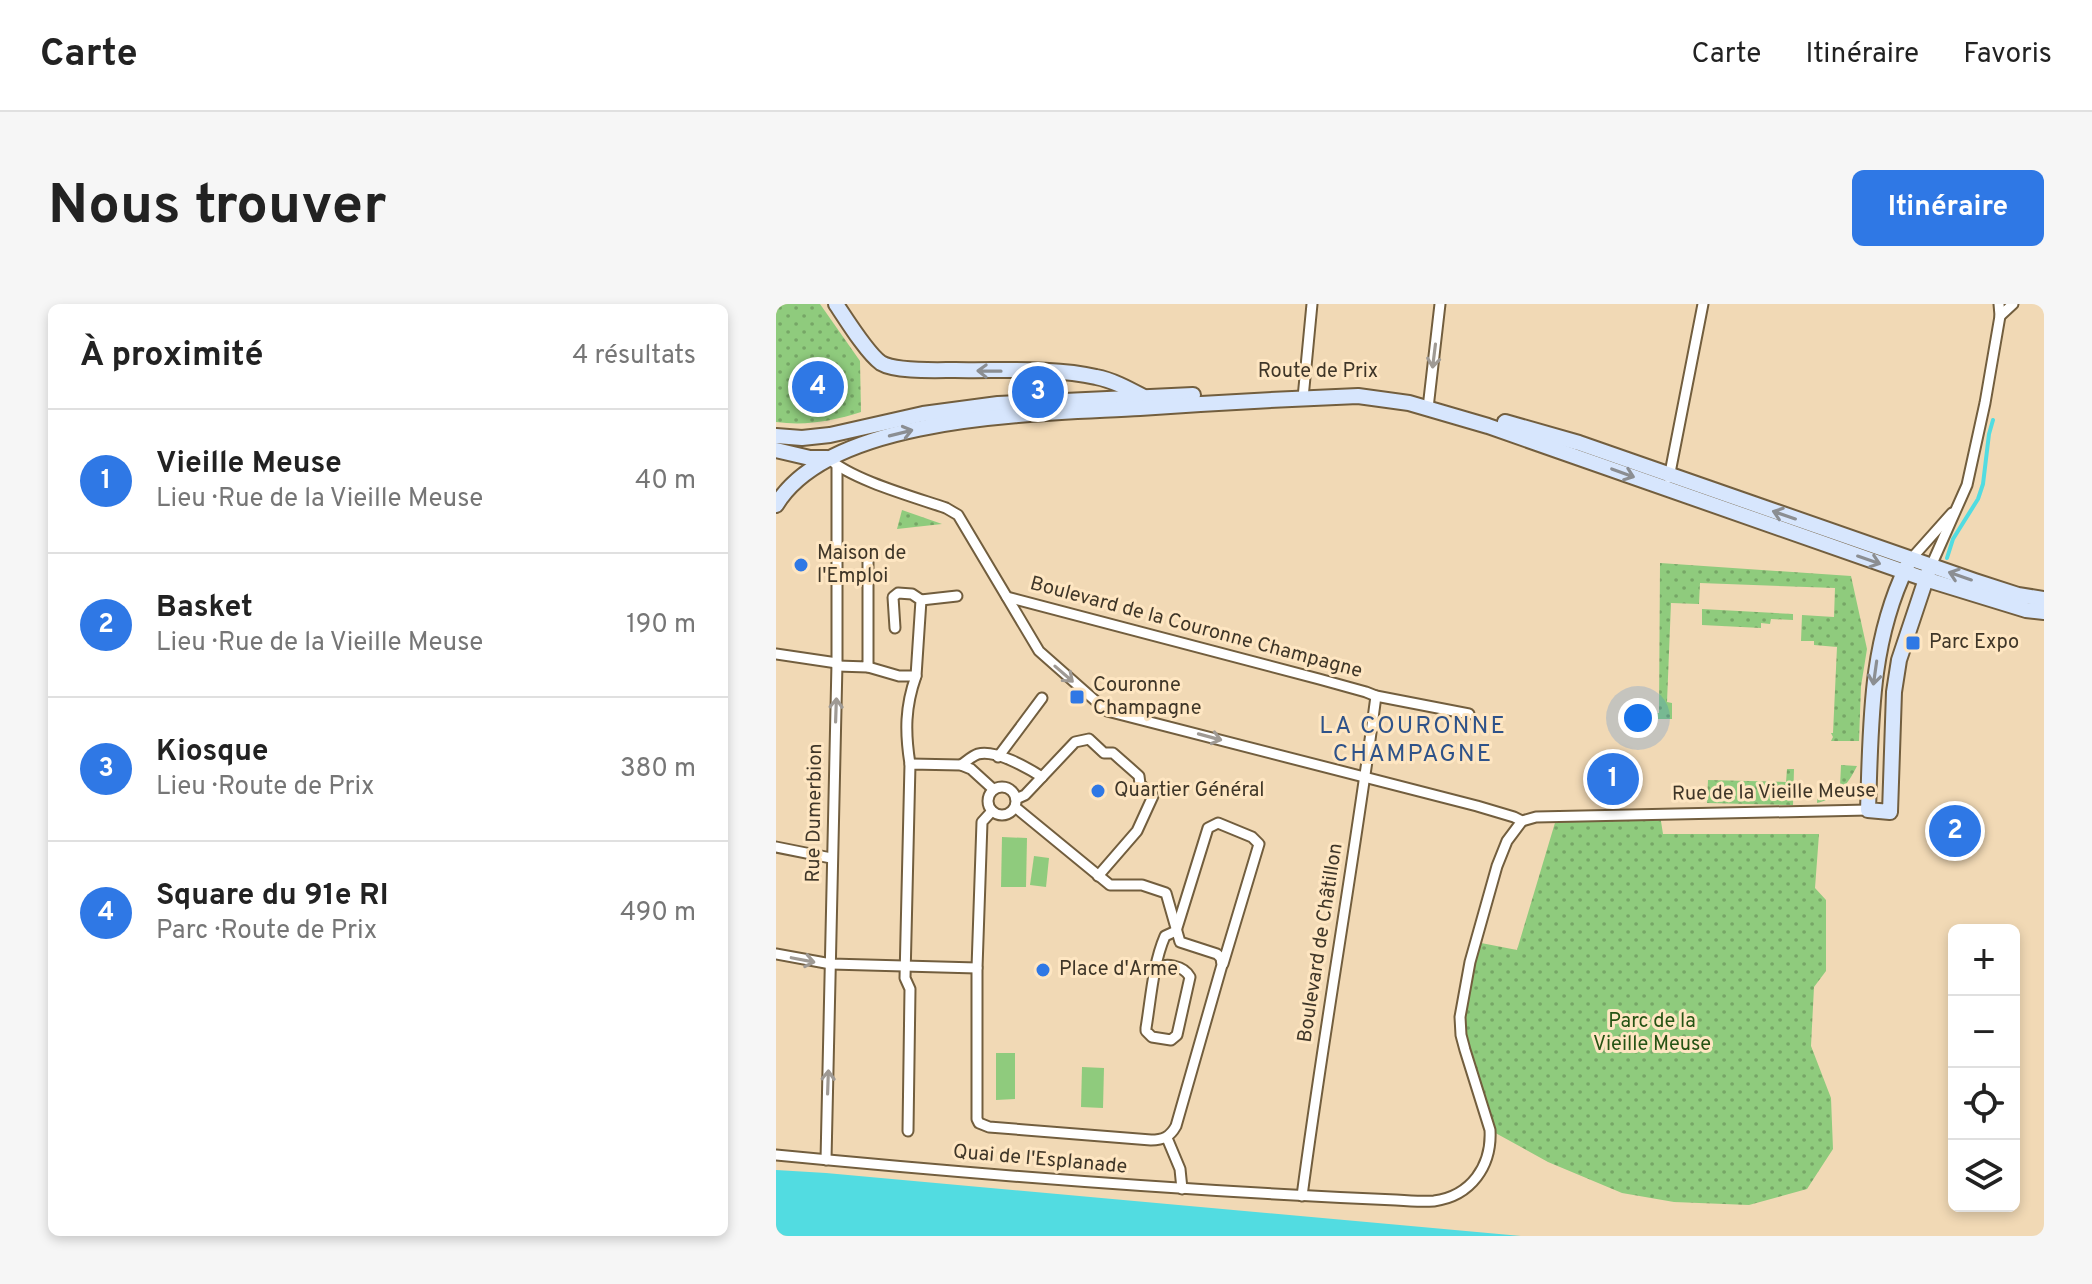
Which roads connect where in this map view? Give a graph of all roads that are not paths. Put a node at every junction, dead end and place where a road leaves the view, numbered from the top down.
1 (836, 304) edge
2 (1312, 304) edge
3 (1440, 304) edge
4 (1703, 304) edge
5 (1999, 304) edge
6 (2013, 304) edge
7 (2000, 316) junction
8 (1303, 394) junction
9 (1146, 403) junction
10 (1428, 404) junction
11 (880, 424) junction
12 (780, 436) edge
13 (776, 450) edge
14 (832, 462) junction
15 (1668, 482) junction
16 (776, 505) edge
17 (1960, 505) junction
18 (868, 562) dead end
19 (1908, 565) junction
20 (1928, 573) junction
21 (957, 596) dead end
22 (1007, 597) junction
23 (2044, 599) edge
24 (921, 600) junction
25 (2044, 612) edge
26 (895, 628) dead end
27 (776, 654) edge
28 (837, 665) junction
29 (868, 667) junction
30 (916, 676) junction
31 (1376, 696) junction
32 (1042, 698) dead end
33 (1469, 714) dead end
34 (998, 757) junction
35 (910, 764) junction
36 (961, 765) junction
37 (1042, 777) junction
38 (1365, 778) junction
39 (993, 789) junction
40 (1015, 803) junction
41 (1868, 810) junction
42 (992, 811) junction
43 (1522, 821) junction
44 (776, 847) edge
45 (831, 858) junction
46 (1098, 876) junction
47 (1176, 931) junction
48 (776, 954) edge
49 (831, 964) junction
50 (1222, 965) junction
51 (906, 966) junction
52 (977, 968) junction
53 (1156, 970) junction
54 (908, 1131) dead end
55 (1167, 1138) junction
56 (776, 1155) edge
57 (826, 1160) junction
58 (1182, 1189) junction
59 (1302, 1196) junction

9 -> 1 main road
2 - 8 street
3 -> 10 street
4 - 15 street
5 - 7 street
6 - 7 street
7 - 17 street
8 - 9 main road, Route de Prix
8 - 10 main road, Route de Prix
9 - 11 main road, Route de Prix
14 -> 9 main road, Route de Prix
10 - 15 main road, Route de Prix
11 - 12 main road, Route de Prix
11 - 14 main road
12 - 14 main road
13 - 14 main road, Route de Prix
14 - 16 main road, Route de Prix
14 - 22 street, Boulevard de la Couronne Champagne
14 - 28 street, Rue Dumerbion
15 - 19 main road, Route de Prix
17 - 19 street
17 - 20 street
18 - 29 street
19 - 20 main road, Route de Prix
19 -> 41 main road
23 -> 20 main road, Route de Prix
20 - 25 main road, Route de Prix
20 - 41 main road, Rue de la Vieille Meuse
21 - 24 street
22 - 31 street, Boulevard de la Couronne Champagne
22 -> 38 street, Rue de la Vieille Meuse
24 - 26 street
24 - 30 street
27 - 28 street
28 - 29 street
45 -> 28 street, Rue Dumerbion
29 - 30 street
30 - 35 street
31 - 33 street, Boulevard de la Couronne Champagne
31 - 38 street, Boulevard de Châtillon
32 - 34 street
34 - 36 street
34 - 37 street
35 - 36 street
35 - 51 street
36 - 39 street
37 - 40 street
37 - 46 street
38 - 43 street, Rue de la Vieille Meuse
38 - 59 street, Boulevard de Châtillon
39 - 40 street
39 - 42 street
40 - 42 street
40 - 46 street
41 - 43 street, Rue de la Vieille Meuse
42 - 52 street
43 - 59 street, Quai de l'Esplanade
44 - 45 street
45 - 49 street, Rue Dumerbion
46 - 47 street
47 - 50 street
47 - 50 street
47 - 53 street
48 -> 49 street
49 - 51 street
57 -> 49 street, Rue Dumerbion
50 - 55 street
51 - 52 street
51 - 54 street
52 - 55 street
53 - 53 street
55 - 58 street
56 - 57 street, Quai de l'Esplanade
57 - 58 street, Quai de l'Esplanade
58 - 59 street, Quai de l'Esplanade

